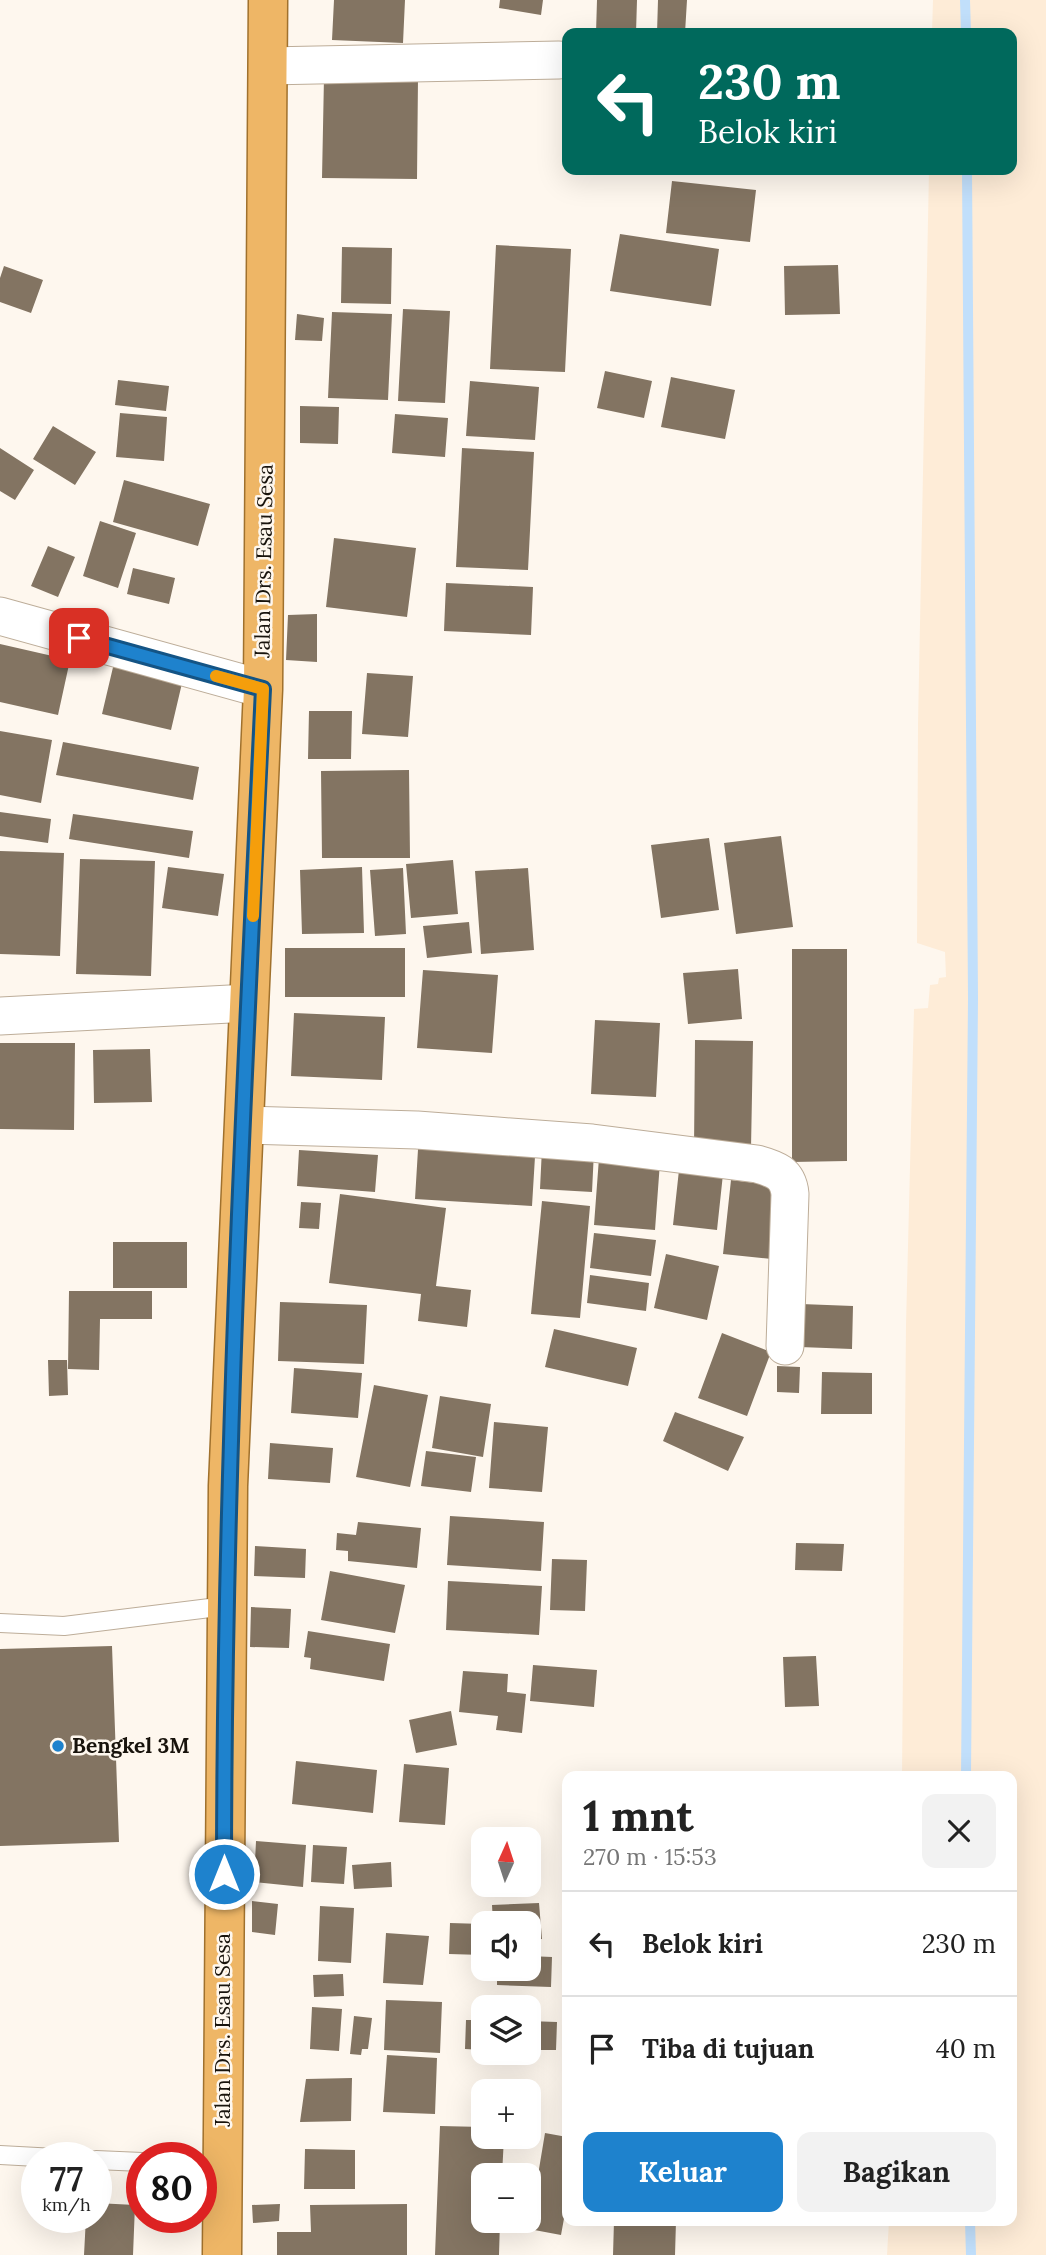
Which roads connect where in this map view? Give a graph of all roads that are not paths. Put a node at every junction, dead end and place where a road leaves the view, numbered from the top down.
1 (268, 0) edge
2 (559, 60) dead end
3 (268, 66) junction
4 (0, 616) edge
5 (263, 689) junction
6 (249, 1003) junction
7 (0, 1016) edge
8 (244, 1125) junction
9 (785, 1346) dead end
10 (226, 1606) junction
11 (0, 1623) edge
12 (213, 2142) edge
13 (0, 2155) edge
14 (21, 2156) edge
15 (217, 2210) edge
16 (222, 2255) edge

1 - 3 highway, Jalan Drs. Esau Sesa
2 - 3 street
3 - 5 highway, Jalan Drs. Esau Sesa
4 - 5 street
5 - 6 highway, Jalan Drs. Esau Sesa
6 - 7 street
6 - 8 highway, Jalan Drs. Esau Sesa
8 - 9 street
8 - 10 highway, Jalan Drs. Esau Sesa
10 - 11 lane
10 - 12 highway, Jalan Drs. Esau Sesa
13 - 14 lane
15 - 16 highway, Jalan Drs. Esau Sesa

